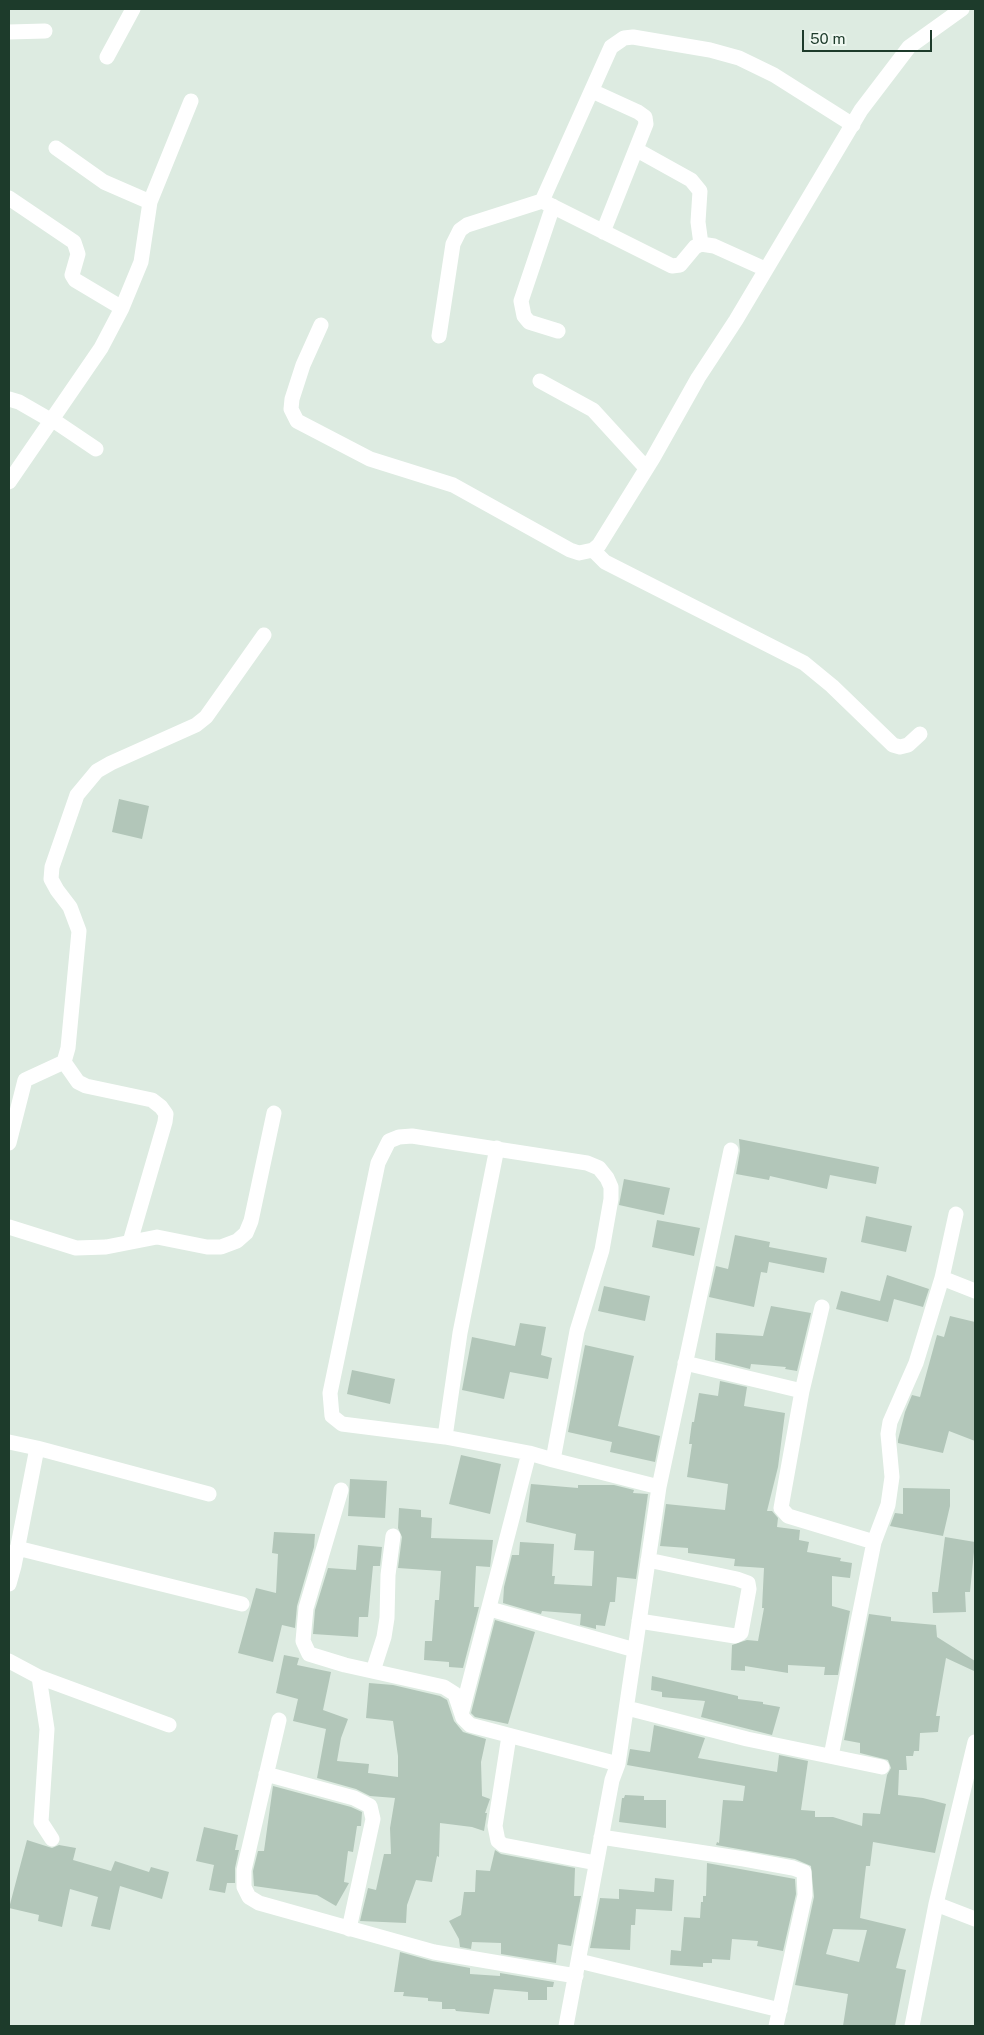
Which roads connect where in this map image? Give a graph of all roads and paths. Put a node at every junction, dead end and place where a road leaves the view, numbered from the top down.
1 (133, 9) edge
2 (962, 9) edge
3 (45, 31) dead end
4 (9, 32) edge
5 (107, 57) dead end
6 (592, 91) junction
7 (191, 102) dead end
8 (853, 125) junction
9 (56, 148) dead end
10 (637, 150) junction
11 (9, 198) edge
12 (150, 202) junction
13 (547, 204) junction
14 (603, 232) junction
15 (701, 244) junction
16 (765, 269) junction
17 (122, 308) junction
18 (321, 326) dead end
19 (558, 331) dead end
20 (439, 336) dead end
21 (540, 381) dead end
22 (9, 399) edge
23 (52, 421) junction
24 (96, 448) dead end
25 (646, 468) junction
26 (9, 482) edge
27 (593, 550) junction
28 (264, 635) dead end
29 (920, 734) dead end
30 (64, 1062) junction
31 (274, 1113) dead end
32 (9, 1143) edge
33 (497, 1148) junction
34 (731, 1150) dead end
35 (956, 1214) dead end
36 (9, 1227) edge
37 (130, 1242) junction
38 (942, 1278) junction
39 (975, 1291) edge
40 (822, 1307) dead end
41 (685, 1362) junction
42 (802, 1391) junction
43 (445, 1437) junction
44 (9, 1442) edge
45 (36, 1448) junction
46 (529, 1454) junction
47 (553, 1460) junction
48 (659, 1486) junction
49 (341, 1490) dead end
50 (209, 1494) dead end
51 (393, 1536) dead end
52 (874, 1542) junction
53 (17, 1548) junction
54 (648, 1560) junction
55 (11, 1565) edge
56 (9, 1584) edge
57 (242, 1604) dead end
58 (490, 1609) junction
59 (639, 1621) junction
60 (635, 1650) junction
61 (9, 1661) edge
62 (373, 1671) junction
63 (39, 1677) junction
64 (626, 1708) junction
65 (462, 1711) junction
66 (279, 1720) dead end
67 (169, 1725) dead end
68 (509, 1736) junction
69 (975, 1742) edge
70 (830, 1756) junction
71 (618, 1764) junction
72 (882, 1767) dead end
73 (266, 1774) junction
74 (601, 1837) junction
75 (52, 1838) dead end
76 (596, 1863) junction
77 (936, 1904) junction
78 (975, 1919) edge
79 (350, 1929) junction
80 (577, 1969) junction
81 (780, 2010) junction
82 (566, 2026) edge
83 (776, 2026) edge
84 (912, 2026) edge

1 - 5 street
2 - 8 street
3 - 4 street
6 - 8 street
6 - 10 street
6 - 13 street
7 - 12 street
8 - 16 street
9 - 12 street
10 - 14 street
10 - 15 street
11 - 17 street
12 - 17 street
13 - 14 street
13 - 19 street
13 - 20 street
14 - 15 street
15 - 16 street
16 - 25 street
17 - 23 street
18 - 27 street
21 - 25 street
22 - 23 street
23 - 24 street
23 - 26 street
25 - 27 street
27 - 29 street
28 - 30 street
30 - 32 street
30 - 37 street
31 - 37 street
33 - 43 street
33 - 43 street
33 - 47 street
34 - 41 street
35 - 38 street
36 - 37 street
38 - 39 street
38 - 52 street
40 - 42 street
41 - 42 street
41 - 48 street
42 - 52 street
43 - 46 street
44 - 45 street
45 - 50 street
45 - 53 street
46 - 47 street
46 - 58 street
47 - 48 street
48 - 54 street
49 - 62 street
51 - 62 street
52 - 70 street
53 - 55 street
53 - 57 street
54 - 59 street
54 - 59 street
55 - 56 street
58 - 60 street
58 - 65 street
59 - 60 street
60 - 64 street
61 - 63 street
62 - 65 street
63 - 67 street
63 - 75 street
64 - 70 street
64 - 71 street
65 - 68 street
66 - 73 street
68 - 71 street
68 - 76 street
69 - 77 street
70 - 72 street
71 - 74 street
73 - 79 street
73 - 79 street
74 - 76 street
74 - 81 street
76 - 80 street
77 - 78 street
77 - 84 street
79 - 80 street
80 - 81 street
80 - 82 street
81 - 83 street

